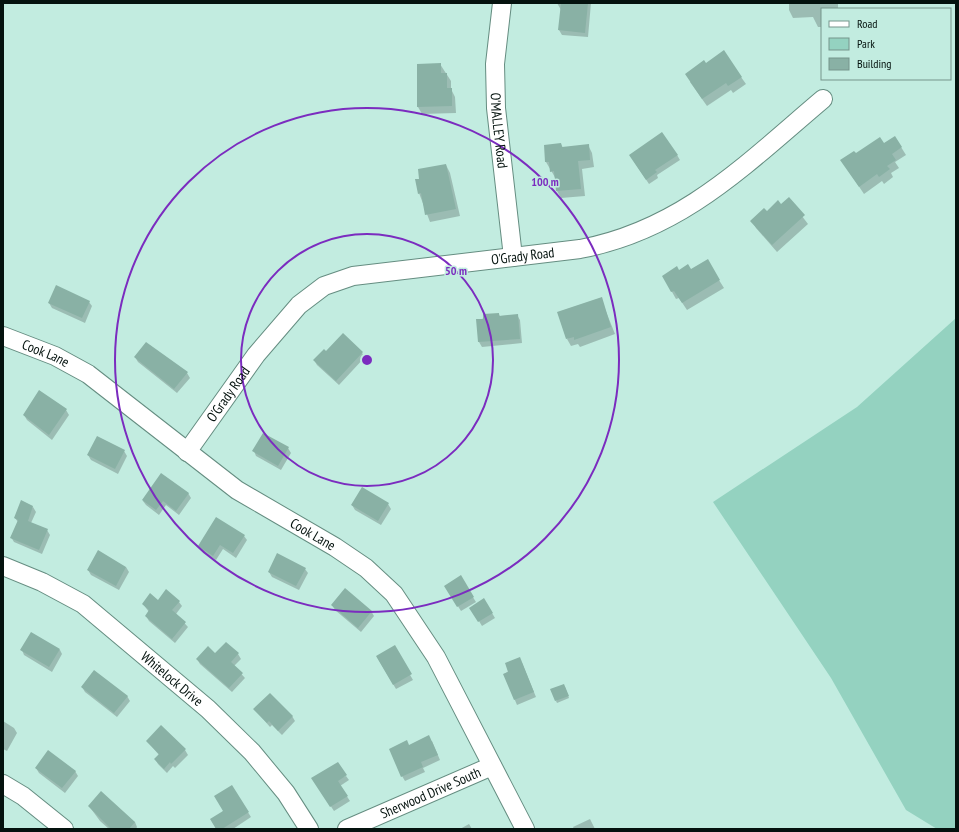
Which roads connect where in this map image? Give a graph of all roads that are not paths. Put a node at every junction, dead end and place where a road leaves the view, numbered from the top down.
1 (502, 3) edge
2 (823, 99) dead end
3 (513, 257) junction
4 (3, 336) edge
5 (187, 452) junction
6 (3, 566) edge
7 (492, 766) junction
8 (3, 784) edge
9 (64, 829) edge
10 (309, 829) edge
11 (347, 829) edge
12 (525, 829) edge

1 - 3 street, O'MALLEY Road
2 - 3 street, O'Grady Road
3 - 5 street, O'Grady Road
4 - 5 street, Cook Lane
5 - 7 street, Cook Lane
6 - 10 street, Whitelock Drive
7 - 11 street, Sherwood Drive South
7 - 12 street, Cook Lane
8 - 9 street

